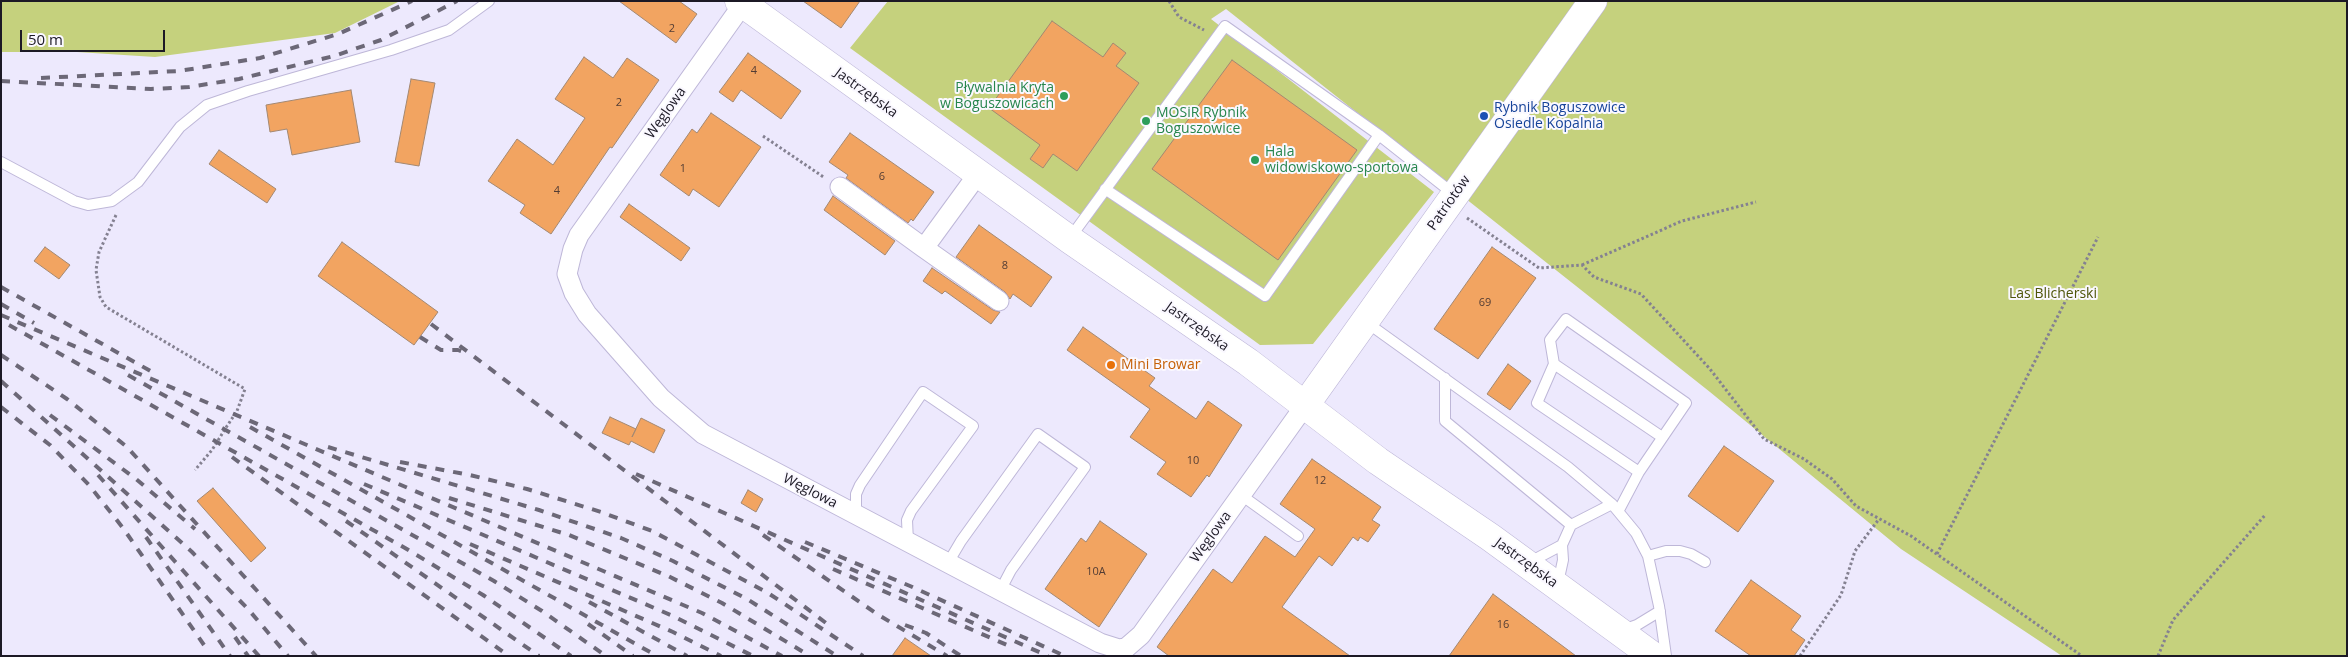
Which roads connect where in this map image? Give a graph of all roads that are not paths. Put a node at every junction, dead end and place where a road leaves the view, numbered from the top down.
1 (489, 1) edge
2 (1593, 1) edge
3 (741, 3) edge
4 (1379, 135) junction
5 (1, 162) edge
6 (978, 174) junction
7 (840, 187) road end
8 (1105, 189) junction
9 (1452, 200) junction
10 (1069, 239) junction
11 (924, 248) junction
12 (999, 301) dead end
13 (1365, 321) junction
14 (1554, 364) junction
15 (1445, 378) junction
16 (1306, 404) junction
17 (1662, 437) junction
18 (1639, 472) junction
19 (1242, 495) junction
20 (1615, 507) junction
21 (856, 514) junction
22 (1571, 525) junction
23 (1298, 536) dead end
24 (908, 542) junction
25 (1562, 544) junction
26 (1648, 556) junction
27 (1705, 562) dead end
28 (1527, 563) junction
29 (948, 564) junction
30 (1557, 586) junction
31 (1000, 591) junction
32 (1660, 611) junction
33 (1620, 632) junction
34 (1653, 656) edge
35 (1666, 656) edge

1 - 5 lane
2 - 9 street, Patriotów
3 - 6 street, Jastrzębska
3 - 21 street, Węglowa
4 - 8 lane
4 - 8 lane
4 - 9 lane
6 - 10 street, Jastrzębska
6 - 11 street
7 - 11 street
8 - 10 lane
9 - 13 street, Patriotów
10 - 16 street, Jastrzębska
11 - 12 street
13 - 15 lane
13 - 16 street, Patriotów
14 - 17 lane
14 - 17 lane
14 - 18 lane
15 - 20 lane
15 - 22 lane
16 - 19 street, Węglowa
16 - 28 street, Jastrzębska
17 - 18 lane
18 - 20 lane
19 - 23 lane
19 - 31 street, Węglowa
20 - 22 lane
20 - 26 lane
21 - 24 street, Węglowa
21 - 24 lane
22 - 25 lane
24 - 29 street, Węglowa
25 - 28 lane
25 - 30 lane
26 - 27 lane
26 - 32 lane
28 - 30 street, Jastrzębska
29 - 31 street, Węglowa
29 - 31 lane
30 - 33 street, Jastrzębska
32 - 33 lane
32 - 35 lane
33 - 34 street, Jastrzębska

